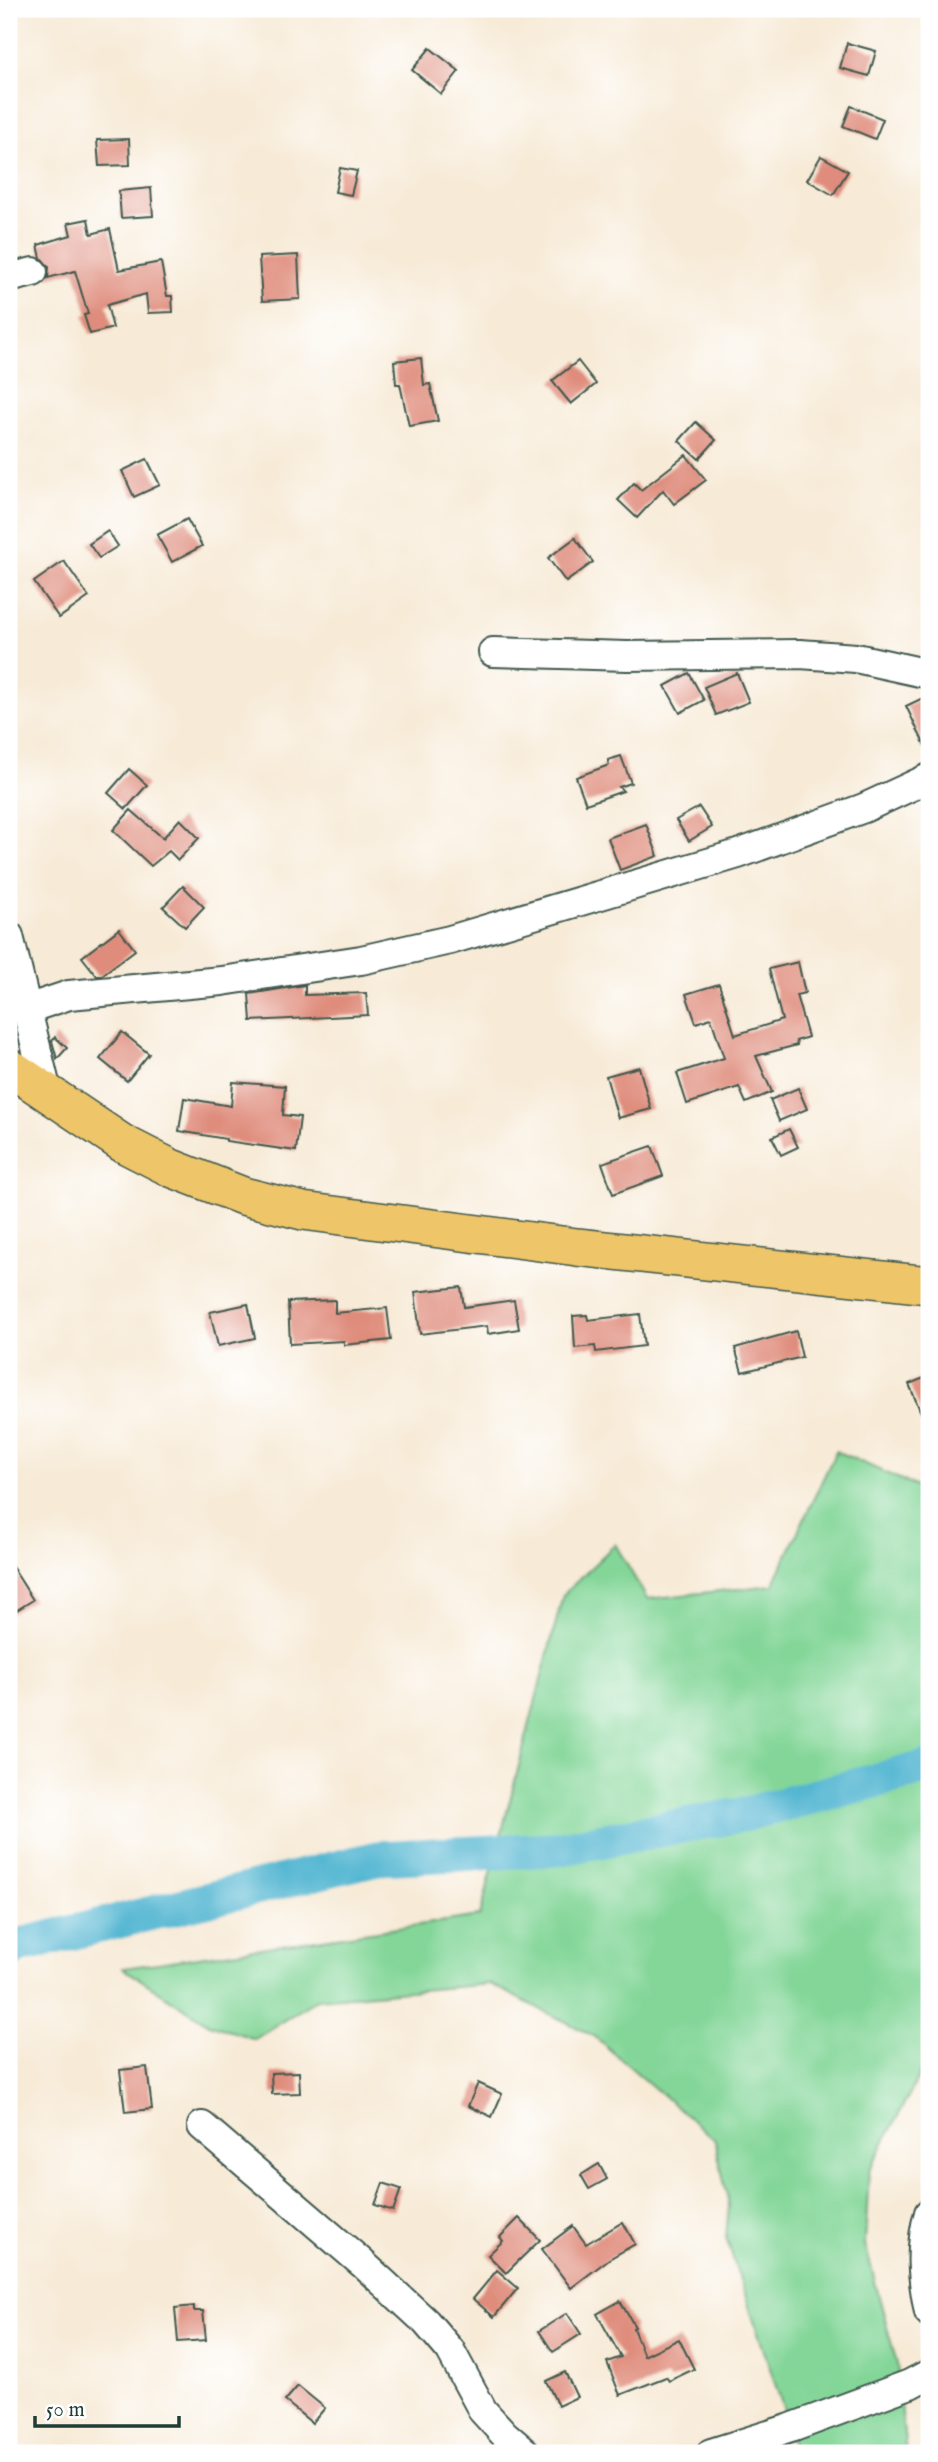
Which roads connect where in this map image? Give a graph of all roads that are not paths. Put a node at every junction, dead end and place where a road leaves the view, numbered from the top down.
1 (493, 652) dead end
2 (929, 674) edge
3 (929, 778) edge
4 (9, 936) edge
5 (27, 1009) junction
6 (9, 1067) edge
7 (47, 1091) junction
8 (929, 1285) edge
9 (202, 2126) dead end
10 (929, 2213) edge
11 (929, 2312) edge
12 (929, 2374) edge
13 (526, 2453) edge
14 (714, 2453) edge

1 - 2 street
3 - 5 street
4 - 5 street
5 - 7 street
6 - 7 main road
7 - 8 main road
9 - 13 street
10 - 11 street
12 - 14 street

